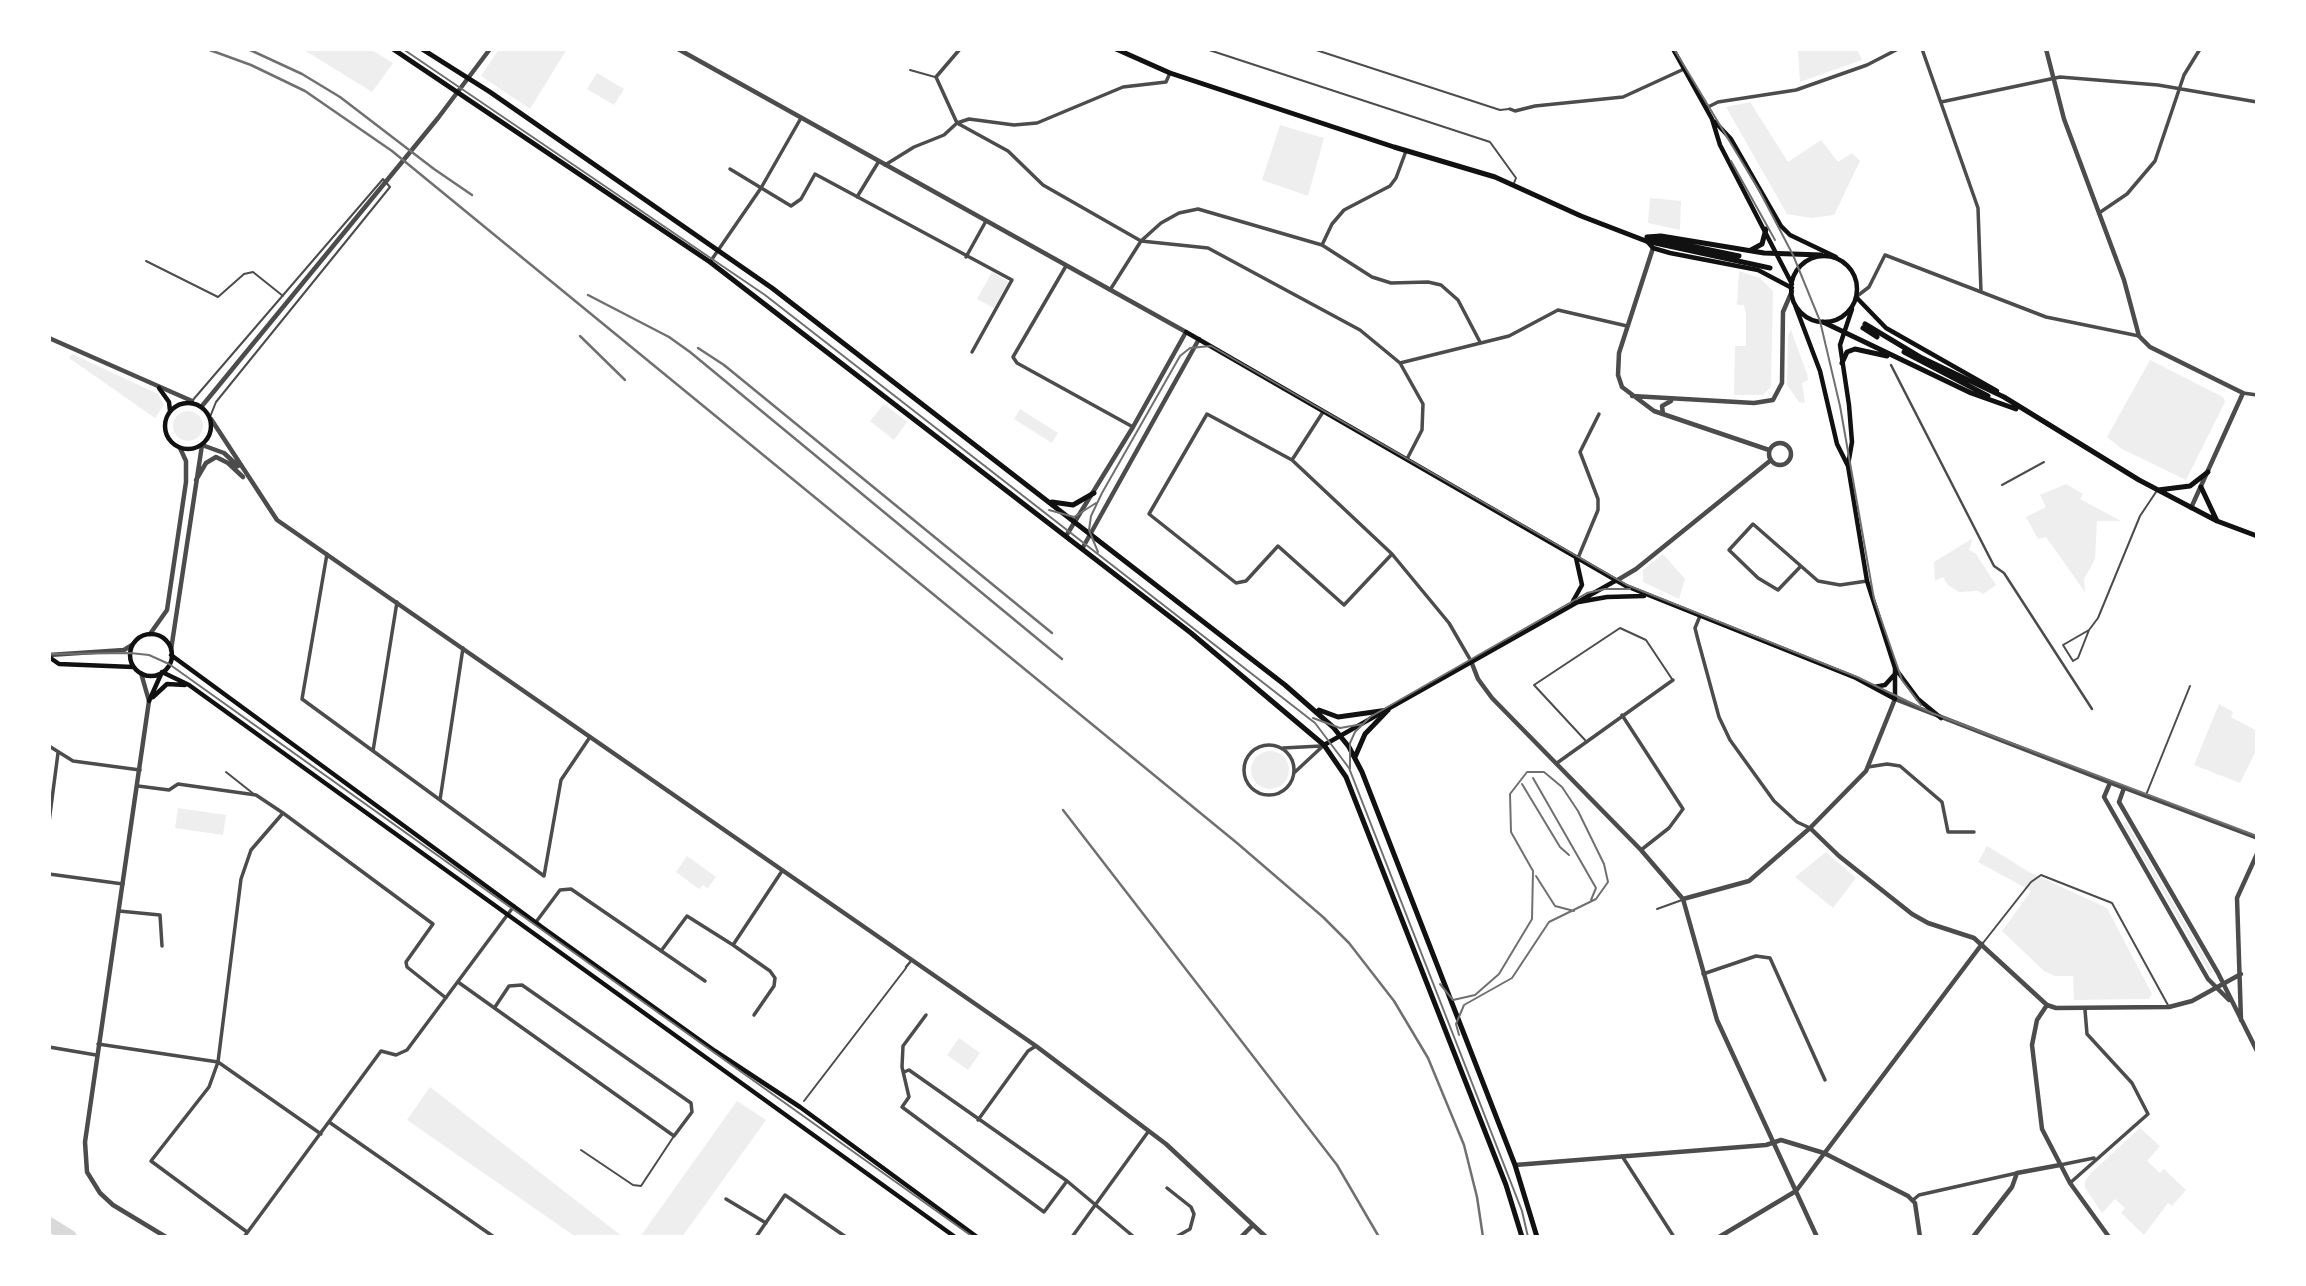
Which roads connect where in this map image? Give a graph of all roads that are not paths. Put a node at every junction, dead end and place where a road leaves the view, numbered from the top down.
1 (393, 49) edge
2 (422, 49) edge
3 (490, 49) edge
4 (678, 49) edge
5 (960, 49) edge
6 (1116, 49) edge
7 (1206, 49) edge
8 (1313, 49) edge
9 (1673, 49) edge
10 (1898, 49) edge
11 (1922, 49) edge
12 (2046, 49) edge
13 (2200, 49) edge
14 (1684, 69) junction
15 (910, 70) dead end
16 (1170, 73) junction
17 (936, 77) junction
18 (2052, 79) junction
19 (2180, 88) junction
20 (1941, 102) junction
21 (2257, 102) edge
22 (1706, 108) junction
23 (1510, 109) joint
24 (801, 118) junction
25 (1712, 119) junction
26 (957, 123) junction
27 (1406, 151) junction
28 (879, 161) junction
29 (885, 165) junction
30 (730, 169) dead end
31 (1514, 183) junction
32 (761, 188) junction
33 (857, 197) junction
34 (2099, 213) junction
35 (986, 221) junction
36 (1766, 229) junction
37 (1647, 239) junction
38 (1141, 241) junction
39 (1322, 246) junction
40 (1653, 248) junction
41 (719, 249) junction
42 (1744, 251) junction
43 (1778, 254) junction
44 (1822, 256) junction
45 (966, 257) junction
46 (146, 261) dead end
47 (710, 262) junction
48 (1844, 262) junction
49 (1066, 266) junction
50 (1771, 266) dead end
51 (1792, 288) junction
52 (1110, 290) junction
53 (1981, 292) junction
54 (284, 296) junction
55 (1855, 300) junction
56 (1795, 305) junction
57 (1823, 322) junction
58 (1627, 326) junction
59 (1186, 332) junction
60 (1845, 332) junction
61 (2139, 336) junction
62 (49, 338) edge
63 (1199, 340) junction
64 (1479, 342) junction
65 (972, 352) dead end
66 (1899, 359) junction
67 (1400, 363) junction
68 (1842, 363) junction
69 (1891, 365) dead end
70 (159, 388) junction
71 (2243, 393) junction
72 (1630, 395) junction
73 (2257, 395) edge
74 (2004, 397) junction
75 (1676, 400) junction
76 (192, 401) junction
77 (2000, 403) junction
78 (202, 406) junction
79 (170, 411) junction
80 (1323, 411) junction
81 (2022, 411) junction
82 (1598, 414) dead end
83 (1663, 414) junction
84 (211, 418) junction
85 (1133, 427) junction
86 (202, 444) junction
87 (180, 448) junction
88 (1769, 450) junction
89 (1406, 459) junction
90 (1292, 460) junction
91 (1770, 460) junction
92 (2044, 462) dead end
93 (1848, 466) junction
94 (241, 470) junction
95 (2208, 472) junction
96 (195, 482) junction
97 (251, 485) junction
98 (2002, 485) dead end
99 (2201, 486) junction
100 (2158, 490) junction
101 (1094, 493) junction
102 (1048, 501) junction
103 (2191, 508) junction
104 (2217, 521) junction
105 (1076, 523) junction
106 (1091, 535) junction
107 (1066, 536) junction
108 (2257, 536) edge
109 (1082, 549) junction
110 (327, 553) junction
111 (1392, 554) junction
112 (1577, 557) junction
113 (1801, 566) junction
114 (1616, 581) junction
115 (1867, 581) junction
116 (1650, 596) junction
117 (397, 602) junction
118 (1572, 603) junction
119 (1700, 616) junction
120 (2089, 630) junction
121 (150, 634) junction
122 (132, 645) junction
123 (463, 648) junction
124 (171, 653) junction
125 (49, 656) edge
126 (1471, 662) junction
127 (134, 668) junction
128 (1895, 671) junction
129 (162, 672) junction
130 (141, 673) junction
131 (1673, 680) joint
132 (189, 685) junction
133 (2190, 686) dead end
134 (1873, 687) junction
135 (151, 699) junction
136 (1895, 699) junction
137 (1311, 706) junction
138 (2092, 709) dead end
139 (1388, 710) junction
140 (1622, 715) junction
141 (1941, 718) junction
142 (1341, 735) junction
143 (590, 737) junction
144 (1585, 740) junction
145 (1323, 745) junction
146 (49, 746) edge
147 (1282, 748) junction
148 (373, 751) junction
149 (58, 753) junction
150 (1355, 757) junction
151 (1557, 763) junction
152 (1868, 767) junction
153 (140, 770) junction
154 (226, 772) dead end
155 (1294, 774) junction
156 (2110, 783) junction
157 (138, 786) junction
158 (2124, 788) junction
159 (256, 795) junction
160 (2146, 796) junction
161 (440, 800) junction
162 (283, 813) junction
163 (49, 822) edge
164 (1810, 828) junction
165 (1974, 832) dead end
166 (2257, 838) edge
167 (1641, 850) junction
168 (2257, 854) edge
169 (782, 872) junction
170 (49, 874) edge
171 (124, 884) junction
172 (1682, 900) junction
173 (514, 906) junction
174 (1657, 909) dead end
175 (119, 911) junction
176 (508, 915) junction
177 (536, 922) junction
178 (1982, 944) junction
179 (733, 945) junction
180 (162, 946) dead end
181 (661, 951) junction
182 (911, 961) junction
183 (906, 967) joint
184 (1703, 974) junction
185 (2241, 974) junction
186 (705, 981) dead end
187 (458, 982) junction
188 (2223, 984) junction
189 (2216, 988) junction
190 (446, 998) junction
191 (2230, 1000) junction
192 (2047, 1004) junction
193 (495, 1007) junction
194 (2169, 1007) junction
195 (2085, 1010) junction
196 (754, 1015) dead end
197 (926, 1015) dead end
198 (2241, 1021) junction
199 (98, 1044) junction
200 (1036, 1046) junction
201 (49, 1048) edge
202 (2257, 1051) edge
203 (96, 1055) junction
204 (218, 1062) junction
205 (904, 1072) junction
206 (1825, 1080) dead end
207 (804, 1101) dead end
208 (978, 1121) junction
209 (329, 1122) junction
210 (1149, 1130) junction
211 (321, 1134) junction
212 (674, 1136) junction
213 (1774, 1142) junction
214 (581, 1150) dead end
215 (1824, 1153) junction
216 (1622, 1156) junction
217 (2096, 1158) junction
218 (1515, 1165) junction
219 (2060, 1166) junction
220 (2017, 1173) junction
221 (1067, 1181) junction
222 (2070, 1182) junction
223 (1167, 1188) dead end
224 (1796, 1191) junction
225 (726, 1199) dead end
226 (1913, 1200) junction
227 (1095, 1201) junction
228 (766, 1223) junction
229 (1253, 1225) junction
230 (247, 1232) junction
231 (1920, 1236) edge
232 (166, 1237) edge
233 (244, 1237) edge
234 (494, 1237) edge
235 (756, 1237) edge
236 (846, 1237) edge
237 (955, 1237) edge
238 (977, 1237) edge
239 (1072, 1237) edge
240 (1134, 1237) edge
241 (1176, 1237) edge
242 (1241, 1237) edge
243 (1266, 1237) edge
244 (1522, 1237) edge
245 (1537, 1237) edge
246 (1674, 1237) edge
247 (1719, 1237) edge
248 (1817, 1237) edge
249 (1912, 1237) edge
250 (1973, 1237) edge
251 (2109, 1237) edge

1 - 47 main road
2 - 41 main road
3 - 78 street
4 - 24 street
5 - 17 street
6 - 16 main road
7 - 31 lane
8 - 23 lane
9 - 14 main road
10 - 22 street
11 - 20 street
12 - 18 street
13 - 19 street
14 - 22 main road
14 - 23 street
15 - 17 lane
16 - 26 street
16 - 27 main road
17 - 26 street
18 - 19 street
18 - 20 street
18 - 34 street
19 - 21 street
19 - 34 street
20 - 53 street
22 - 25 main road
24 - 28 street
24 - 32 street
25 - 36 main road
25 - 48 main road
26 - 29 street
26 - 38 street
27 - 31 main road
27 - 39 street
28 - 29 street
28 - 33 street
29 - 35 street
30 - 32 street
31 - 37 main road
32 - 33 street
32 - 41 street
33 - 45 street
34 - 61 street
35 - 45 street
35 - 49 street
36 - 42 main road
36 - 43 main road
37 - 40 main road
37 - 42 main road
37 - 50 main road
38 - 39 street
38 - 52 street
38 - 67 street
39 - 64 street
40 - 51 main road
40 - 58 street
41 - 47 street
41 - 102 main road
42 - 43 main road
43 - 44 main road
43 - 51 main road
44 - 48 main road
44 - 51 main road
45 - 65 street
46 - 54 lane
47 - 107 main road
48 - 55 main road
49 - 52 street
49 - 85 street
51 - 56 main road
51 - 75 street
52 - 59 street
53 - 55 street
53 - 61 street
54 - 76 lane
54 - 84 lane
55 - 57 main road
55 - 60 main road
55 - 74 main road
56 - 57 main road
56 - 93 main road
57 - 60 main road
58 - 64 street
58 - 72 street
59 - 63 main road
59 - 85 street
60 - 66 main road
60 - 68 main road
61 - 71 street
62 - 70 street
63 - 80 main road
63 - 106 street
64 - 67 street
66 - 68 main road
66 - 77 main road
67 - 89 street
68 - 93 main road
69 - 138 street
70 - 76 street
70 - 79 main road
71 - 73 street
71 - 95 street
72 - 75 street
72 - 83 street
74 - 77 main road
74 - 81 main road
75 - 83 street
76 - 78 main road
76 - 79 main road
77 - 81 main road
78 - 84 main road
79 - 87 main road
80 - 89 main road
80 - 90 street
81 - 100 main road
82 - 112 street
83 - 88 street
84 - 86 main road
84 - 94 street
85 - 101 street
86 - 87 main road
86 - 94 street
86 - 96 street
87 - 121 street
88 - 91 street
88 - 91 street
89 - 112 main road
90 - 111 street
90 - 111 street
91 - 114 street
92 - 98 lane
93 - 115 main road
94 - 97 street
95 - 99 street
95 - 100 main road
96 - 97 street
96 - 124 street
97 - 110 street
99 - 103 street
99 - 104 main road
100 - 103 main road
100 - 120 lane
101 - 102 main road
101 - 105 street
102 - 105 main road
103 - 104 main road
104 - 108 main road
105 - 106 main road
105 - 107 street
106 - 109 street
106 - 137 main road
107 - 109 main road
109 - 145 main road
110 - 117 street
110 - 148 street
111 - 126 street
112 - 114 main road
112 - 118 main road
113 - 113 street
113 - 115 street
114 - 116 main road
114 - 118 main road
115 - 128 main road
116 - 118 main road
116 - 119 main road
117 - 123 street
117 - 148 street
118 - 126 main road
119 - 134 main road
119 - 164 street
120 - 120 lane
121 - 122 main road
121 - 124 main road
122 - 125 street
122 - 127 main road
123 - 143 street
123 - 161 street
124 - 129 main road
124 - 173 main road
125 - 127 main road
126 - 139 main road
126 - 151 street
127 - 130 main road
128 - 134 main road
128 - 136 main road
128 - 141 main road
129 - 130 main road
129 - 132 main road
129 - 135 main road
130 - 135 street
131 - 140 street
131 - 144 lane
132 - 135 main road
132 - 176 main road
133 - 160 lane
134 - 136 main road
135 - 153 street
136 - 141 street
136 - 152 street
137 - 139 main road
137 - 142 main road
139 - 142 main road
139 - 150 main road
140 - 144 street
140 - 167 street
141 - 156 street
142 - 145 main road
142 - 150 main road
143 - 161 street
143 - 169 street
144 - 151 street
145 - 147 street
145 - 155 street
145 - 244 main road
146 - 149 street
147 - 155 street
147 - 155 street
148 - 161 street
149 - 153 street
149 - 163 street
150 - 218 main road
151 - 167 street
152 - 164 street
152 - 165 street
153 - 157 street
154 - 159 lane
156 - 158 street
156 - 189 street
157 - 159 street
157 - 171 street
158 - 160 street
158 - 188 street
159 - 162 street
160 - 166 street
162 - 190 street
162 - 204 street
164 - 172 street
164 - 178 street
167 - 172 street
168 - 185 street
169 - 179 street
169 - 182 street
170 - 171 street
171 - 175 street
172 - 174 lane
172 - 184 street
173 - 176 street
173 - 177 main road
175 - 180 street
175 - 199 street
176 - 187 street
176 - 237 main road
177 - 181 street
177 - 238 main road
178 - 192 street
178 - 194 lane
178 - 215 street
179 - 181 street
179 - 196 street
181 - 186 street
182 - 183 street
182 - 200 street
183 - 207 lane
184 - 206 street
184 - 213 street
185 - 188 street
185 - 198 street
187 - 190 street
187 - 193 street
188 - 189 street
188 - 191 street
189 - 191 street
189 - 194 street
190 - 209 street
191 - 198 street
192 - 195 street
192 - 219 street
193 - 212 street
193 - 212 street
194 - 195 street
195 - 217 street
197 - 205 street
198 - 202 street
199 - 203 street
199 - 204 street
200 - 208 street
200 - 210 street
201 - 203 street
203 - 232 street
204 - 211 street
204 - 230 street
205 - 208 street
205 - 221 street
208 - 221 street
209 - 211 street
209 - 234 street
210 - 227 street
210 - 229 street
211 - 230 street
212 - 214 lane
213 - 215 street
213 - 216 street
213 - 224 street
215 - 224 street
215 - 226 street
216 - 218 street
216 - 246 street
217 - 219 street
217 - 222 street
218 - 245 main road
219 - 220 street
219 - 222 street
220 - 226 street
220 - 250 street
221 - 227 street
222 - 251 street
223 - 241 street
224 - 247 street
224 - 248 street
225 - 228 street
226 - 231 street
227 - 239 street
227 - 240 street
228 - 235 street
228 - 236 street
229 - 242 street
229 - 243 street
230 - 233 street
231 - 249 street

